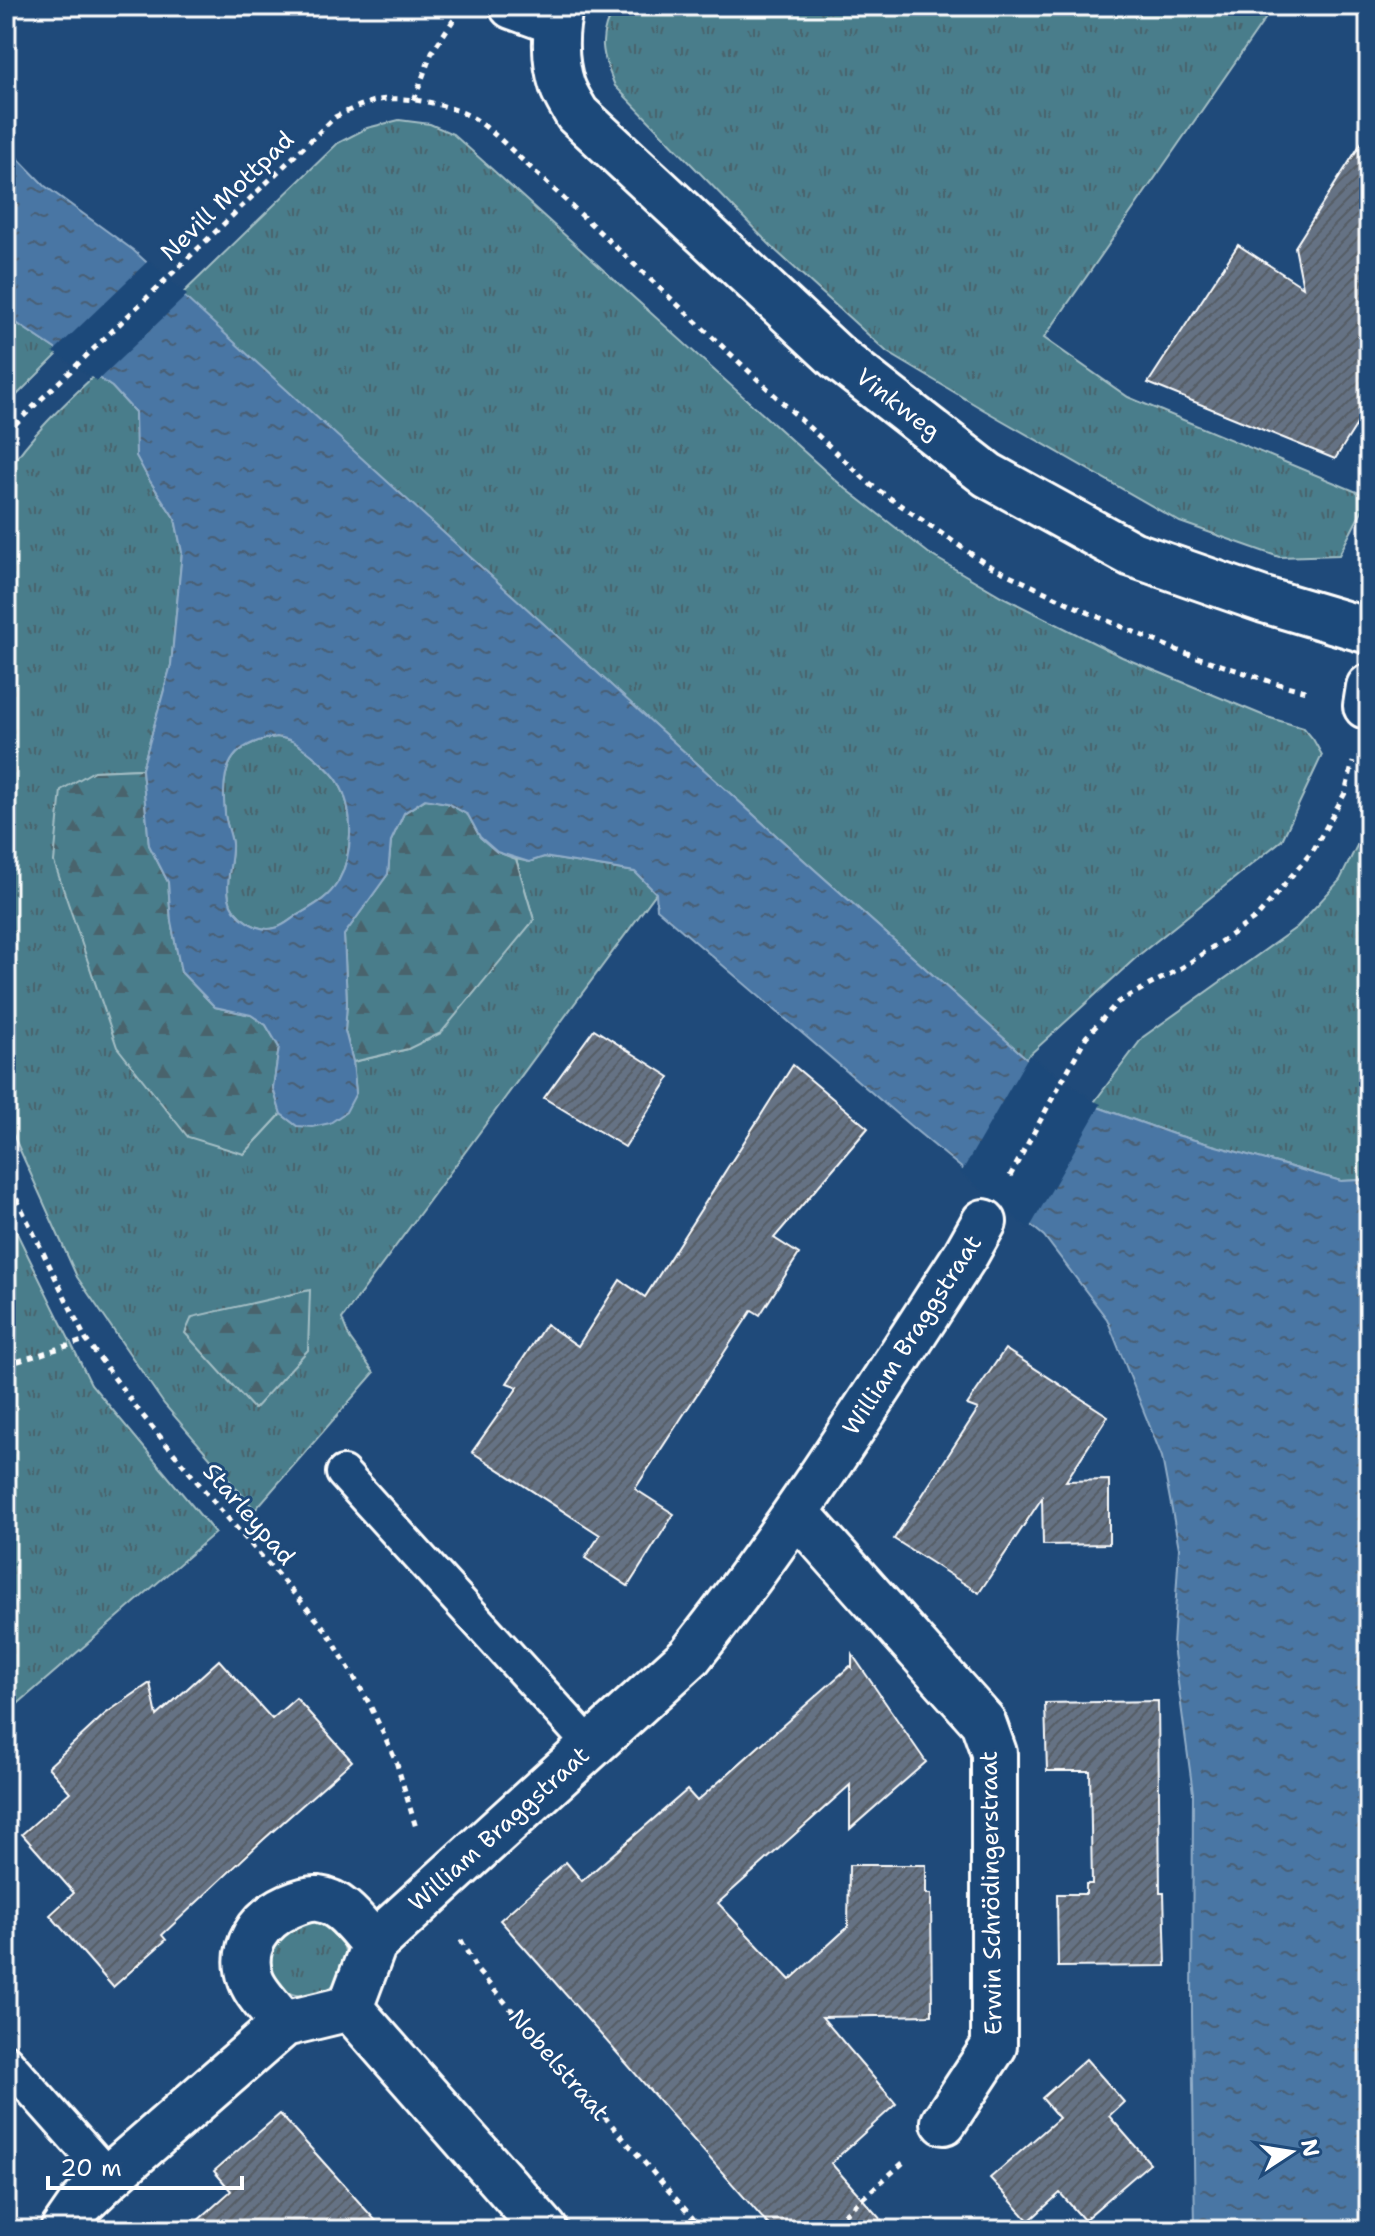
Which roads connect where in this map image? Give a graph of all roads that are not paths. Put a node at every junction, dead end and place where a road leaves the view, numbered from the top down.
1 (512, 6) edge
2 (558, 14) edge
3 (1369, 631) edge
4 (984, 1222) road end
5 (343, 1473) dead end
6 (797, 1513) junction
7 (590, 1745) junction
8 (374, 1944) junction
9 (350, 2008) junction
10 (284, 2024) junction
11 (6, 2061) edge
12 (944, 2122) road end
13 (109, 2177) junction
14 (63, 2230) edge
15 (545, 2230) edge

1 - 2 street
2 - 3 street, Vinkweg
4 - 6 street, William Braggstraat
5 - 7 lane
6 - 7 street, William Braggstraat
6 - 12 street, Erwin Schrödingerstraat
7 - 8 street, William Braggstraat
8 - 9 street, William Braggstraat
8 - 10 street
9 - 10 street
9 - 15 street
10 - 13 street
11 - 13 lane
13 - 14 street

